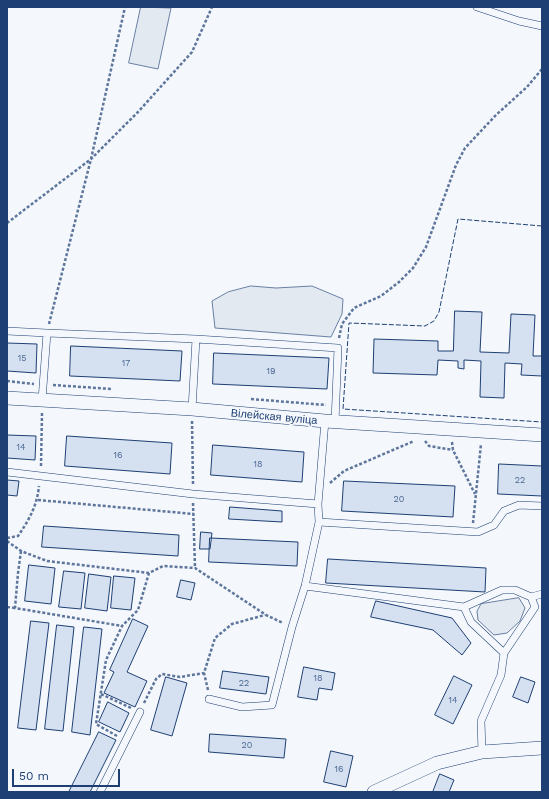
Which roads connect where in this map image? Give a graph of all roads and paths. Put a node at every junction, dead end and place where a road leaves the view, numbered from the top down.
1 (125, 7) edge
2 (212, 7) edge
3 (477, 7) edge
4 (542, 26) edge
5 (542, 69) edge
6 (91, 159) junction
7 (7, 223) edge
8 (7, 331) edge
9 (47, 333) junction
10 (196, 339) junction
11 (338, 348) junction
12 (7, 398) edge
13 (42, 400) junction
14 (192, 409) junction
15 (330, 422) junction
16 (440, 429) junction
17 (482, 432) junction
18 (542, 435) edge
19 (414, 440) dead end
20 (7, 472) edge
21 (41, 477) junction
22 (318, 493) junction
23 (193, 494) junction
24 (475, 494) junction
25 (38, 500) junction
26 (318, 504) junction
27 (542, 506) edge
28 (194, 514) junction
29 (319, 522) junction
30 (472, 531) junction
31 (7, 540) edge
32 (21, 551) junction
33 (195, 568) junction
34 (150, 574) junction
35 (305, 586) junction
36 (542, 594) edge
37 (531, 597) junction
38 (7, 607) edge
39 (464, 607) junction
40 (15, 608) junction
41 (266, 615) junction
42 (122, 626) junction
43 (292, 627) junction
44 (504, 653) junction
45 (204, 672) junction
46 (101, 694) junction
47 (209, 699) joint
48 (140, 712) junction
49 (125, 740) junction
50 (542, 748) edge
51 (482, 752) junction
52 (100, 792) edge
53 (374, 792) edge

1 - 6 path
2 - 6 path
3 - 4 lane
5 - 11 path
6 - 7 path
6 - 9 path
8 - 9 lane
9 - 10 lane
9 - 13 lane
10 - 11 lane
10 - 14 lane
11 - 15 lane
12 - 13 street, Вілейская вуліца
13 - 14 street, Вілейская вуліца
13 - 21 path
14 - 15 street, Вілейская вуліца
14 - 23 path
15 - 16 street, Вілейская вуліца
15 - 22 lane
16 - 17 street, Вілейская вуліца
16 - 24 path
17 - 18 street, Вілейская вуліца
17 - 24 path
19 - 22 path
20 - 21 lane
21 - 23 lane
21 - 25 path
22 - 26 lane
23 - 26 lane
23 - 28 path
24 - 30 path
25 - 28 path
25 - 31 path
26 - 29 lane
27 - 30 lane
28 - 33 path
29 - 30 lane
29 - 35 lane
31 - 32 path
32 - 34 path
32 - 40 path
33 - 34 path
33 - 41 path
34 - 42 path
35 - 39 lane
35 - 43 lane
36 - 37 lane
37 - 39 lane
37 - 44 lane
38 - 40 path
39 - 44 lane
40 - 42 path
41 - 43 path
41 - 45 path
42 - 46 path
43 - 47 lane
44 - 51 lane
45 - 47 path
45 - 48 path
46 - 48 path
46 - 49 path
48 - 49 lane
49 - 52 lane
50 - 51 street
51 - 53 street

